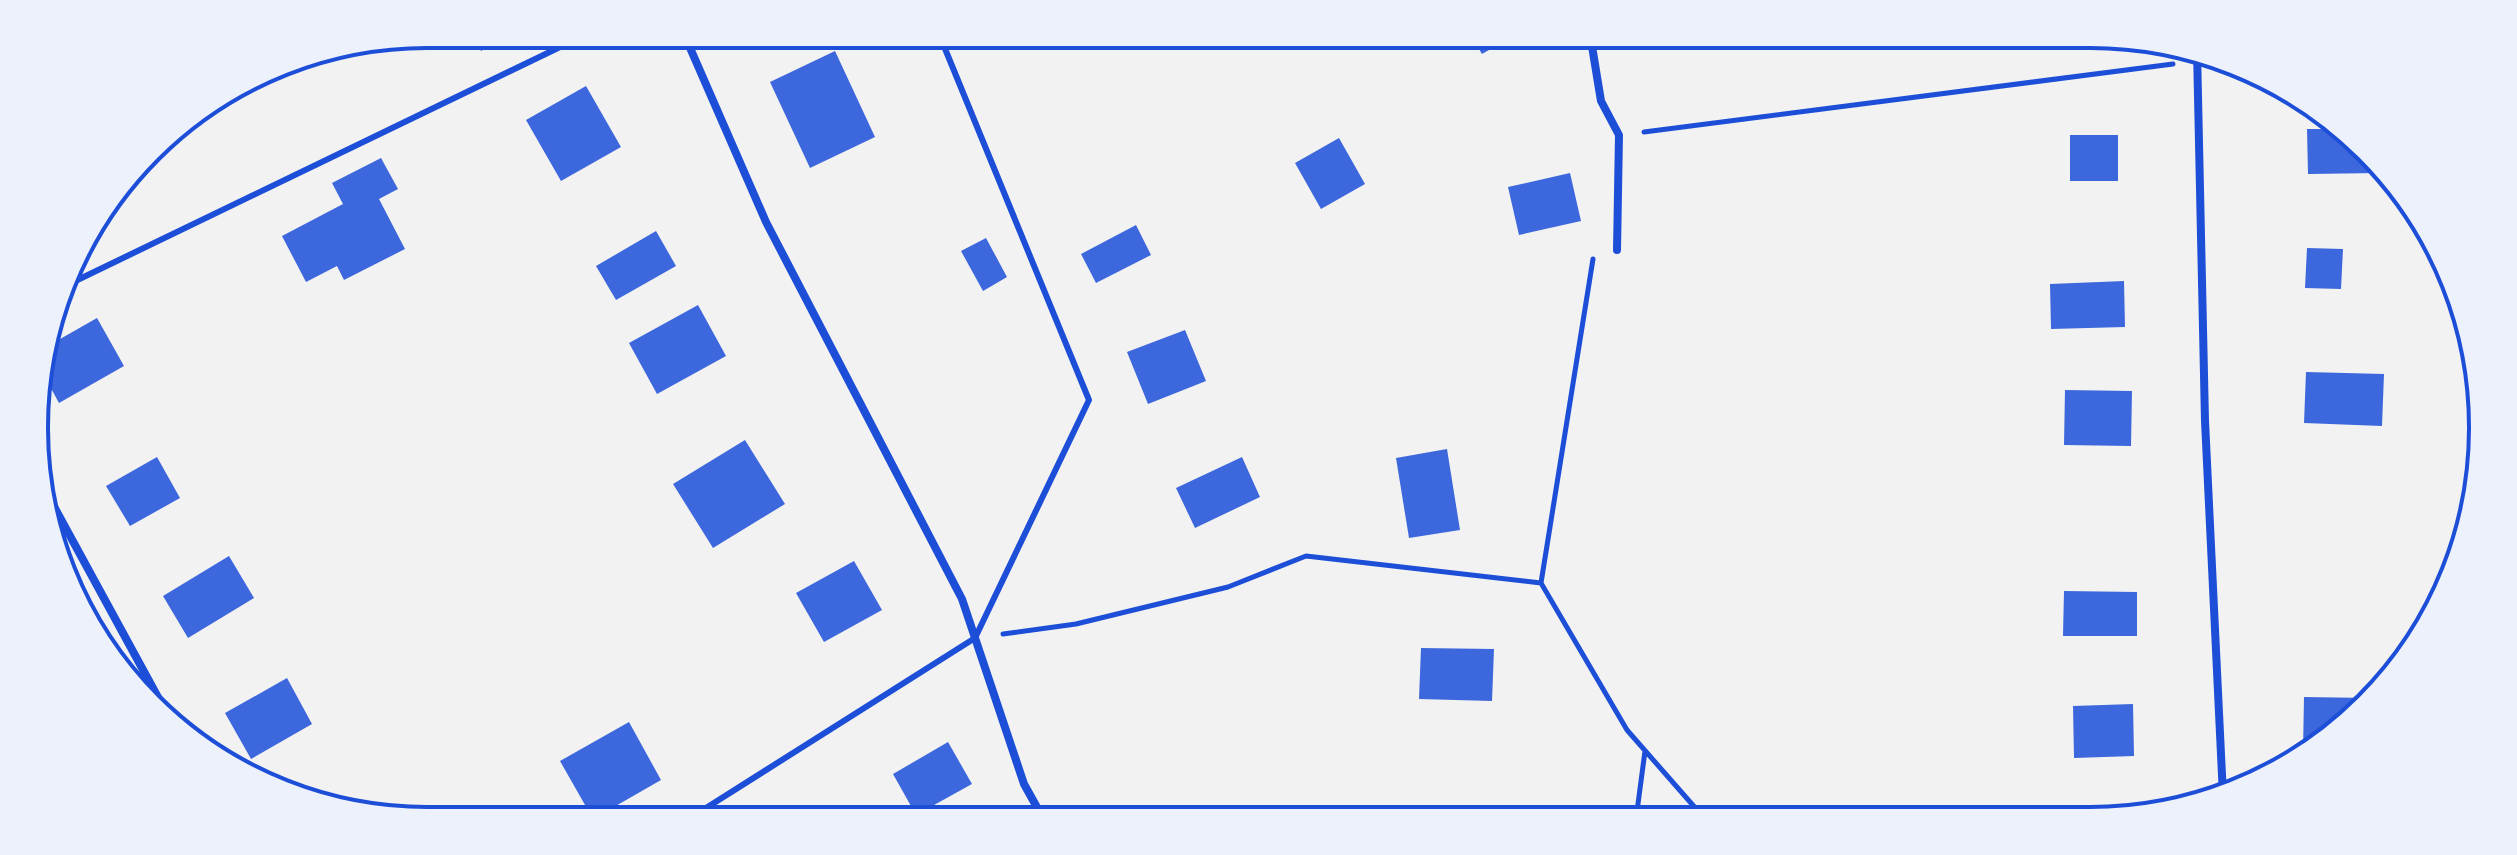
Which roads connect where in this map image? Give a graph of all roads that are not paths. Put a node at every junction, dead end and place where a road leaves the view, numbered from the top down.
1 (558, 48) edge
2 (690, 48) edge
3 (945, 48) edge
4 (1592, 48) edge
5 (2198, 64) edge
6 (1617, 250) dead end
7 (78, 280) edge
8 (58, 514) edge
9 (975, 638) junction
10 (155, 692) edge
11 (2222, 783) edge
12 (708, 807) edge
13 (1037, 807) edge

1 - 7 lane
2 - 9 street
3 - 9 lane
4 - 6 street
5 - 11 street
8 - 10 street
9 - 12 lane
9 - 13 street

